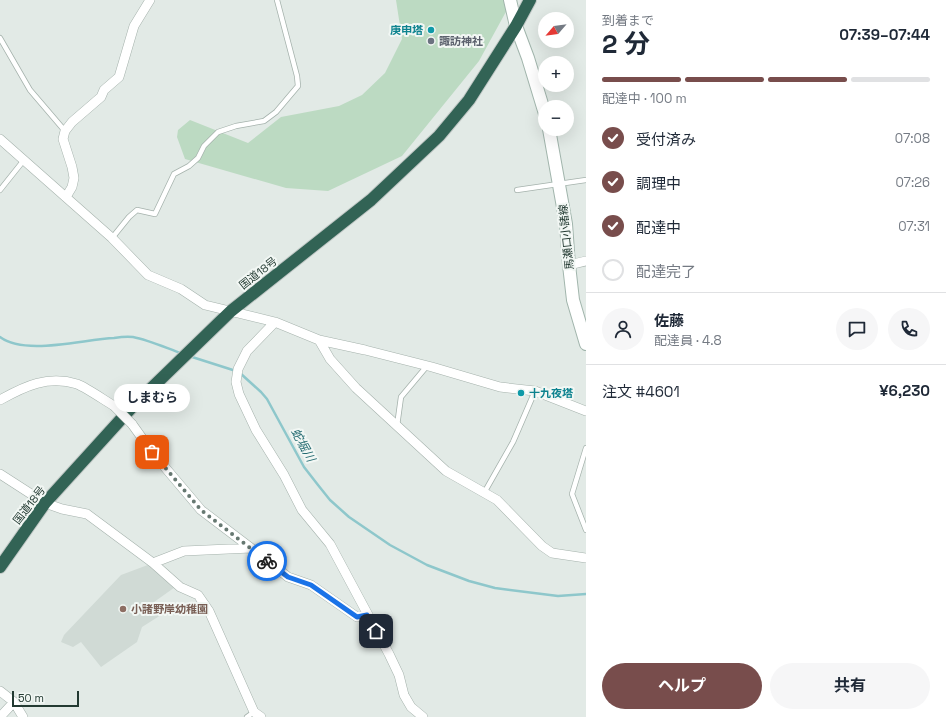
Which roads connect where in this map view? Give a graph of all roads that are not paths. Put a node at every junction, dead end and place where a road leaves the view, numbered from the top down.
1 (150, 0) edge
2 (277, 0) edge
3 (510, 0) edge
4 (530, 0) edge
5 (516, 26) junction
6 (0, 38) edge
7 (541, 100) edge
8 (64, 131) junction
9 (550, 136) edge
10 (0, 139) edge
11 (24, 160) junction
12 (586, 180) edge
13 (559, 183) junction
14 (0, 190) edge
15 (517, 190) dead end
16 (66, 197) junction
17 (112, 238) junction
18 (586, 261) edge
19 (569, 265) junction
20 (231, 311) junction
21 (275, 322) junction
22 (319, 340) junction
23 (586, 344) edge
24 (427, 366) junction
25 (535, 392) junction
26 (0, 400) edge
27 (586, 411) edge
28 (397, 426) junction
29 (586, 448) edge
30 (0, 474) edge
31 (484, 494) junction
32 (45, 503) junction
33 (586, 530) edge
34 (251, 548) junction
35 (586, 558) edge
36 (153, 563) junction
37 (0, 567) edge
38 (367, 615) junction
39 (0, 691) edge
40 (14, 702) junction
41 (254, 715) edge
42 (0, 717) edge
43 (22, 717) edge
44 (424, 717) edge

1 - 8 street
2 - 17 lane
3 - 5 main road
4 - 5 highway, 国道18号
5 - 7 main road
5 - 20 highway, 国道18号
6 - 8 lane
8 - 16 street
9 - 13 main road, 馬瀬口小諸線
10 - 11 street
11 - 14 lane
11 - 16 street
12 - 13 lane
13 - 15 lane
13 - 19 main road, 馬瀬口小諸線
16 - 17 street
17 - 20 street
18 - 19 street
19 - 23 main road, 馬瀬口小諸線
20 - 21 street
20 - 32 highway, 国道18号
21 - 22 street
21 - 38 street
22 - 24 street
22 - 28 street
24 - 25 street
24 - 28 lane
25 - 27 street
25 - 31 lane
26 - 34 street, bridge
28 - 31 street
29 - 33 lane
30 - 32 street
31 - 35 street
32 - 36 street
32 - 37 highway, 国道18号
34 - 36 street
34 - 38 street
36 - 41 street
38 - 44 street
39 - 40 street
40 - 42 street
40 - 43 street

